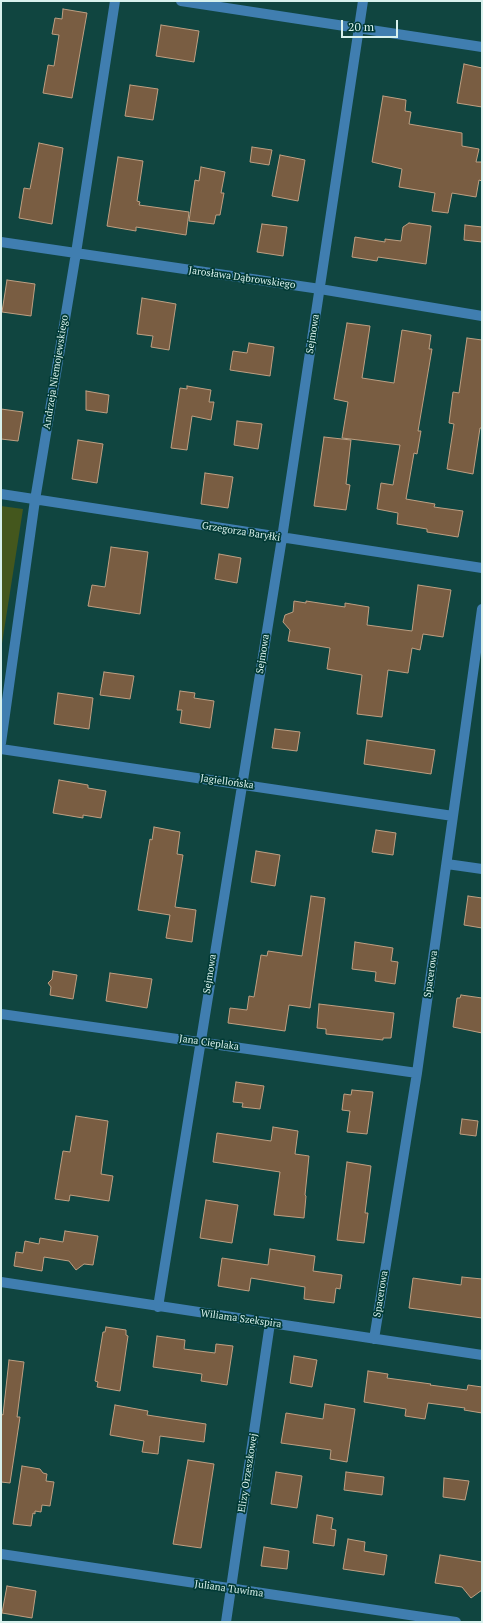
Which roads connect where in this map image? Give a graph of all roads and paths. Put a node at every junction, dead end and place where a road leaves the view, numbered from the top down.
1 (115, 1) edge
2 (181, 1) edge
3 (364, 1) edge
4 (359, 29) junction
5 (482, 47) edge
6 (1, 242) edge
7 (76, 253) junction
8 (320, 290) junction
9 (482, 316) edge
10 (1, 494) edge
11 (35, 500) junction
12 (282, 538) junction
13 (482, 568) edge
14 (482, 608) edge
15 (1, 743) edge
16 (1, 749) edge
17 (242, 785) junction
18 (454, 816) junction
19 (447, 864) junction
20 (482, 869) edge
21 (1, 1014) edge
22 (199, 1041) junction
23 (417, 1073) junction
24 (1, 1282) edge
25 (158, 1307) junction
26 (270, 1323) junction
27 (374, 1339) junction
28 (482, 1355) edge
29 (1, 1554) edge
30 (230, 1589) junction
31 (226, 1622) edge
32 (456, 1622) edge

1 - 7 street, Andrzeja Niemojewskiego
2 - 4 street
3 - 4 street, Sejmowa
4 - 5 street
4 - 8 street, Sejmowa
6 - 7 street, Jarosława Dąbrowskiego
7 - 8 street, Jarosława Dąbrowskiego
7 - 11 street, Andrzeja Niemojewskiego
8 - 9 street, Jarosława Dąbrowskiego
8 - 12 street, Sejmowa
10 - 11 street, Grzegorza Baryłki
11 - 12 street, Grzegorza Baryłki
11 - 15 street, Andrzeja Niemojewskiego
12 - 13 street, Grzegorza Baryłki
12 - 17 street, Sejmowa
14 - 18 street, Spacerowa
16 - 17 street, Jagiellońska
17 - 18 street, Jagiellońska
17 - 22 street, Sejmowa
18 - 19 street, Spacerowa
19 - 20 street
19 - 23 street, Spacerowa
21 - 22 street, Jana Cieplaka
22 - 23 street, Jana Cieplaka
22 - 25 street, Sejmowa
23 - 27 street, Spacerowa
24 - 25 street, Wiliama Szekspira
25 - 26 street, Wiliama Szekspira
26 - 27 street, Wiliama Szekspira
26 - 30 street, Elizy Orzeszkowej
27 - 28 street, Wiliama Szekspira
29 - 30 street, Juliana Tuwima
30 - 31 street, Elizy Orzeszkowej
30 - 32 street, Juliana Tuwima

